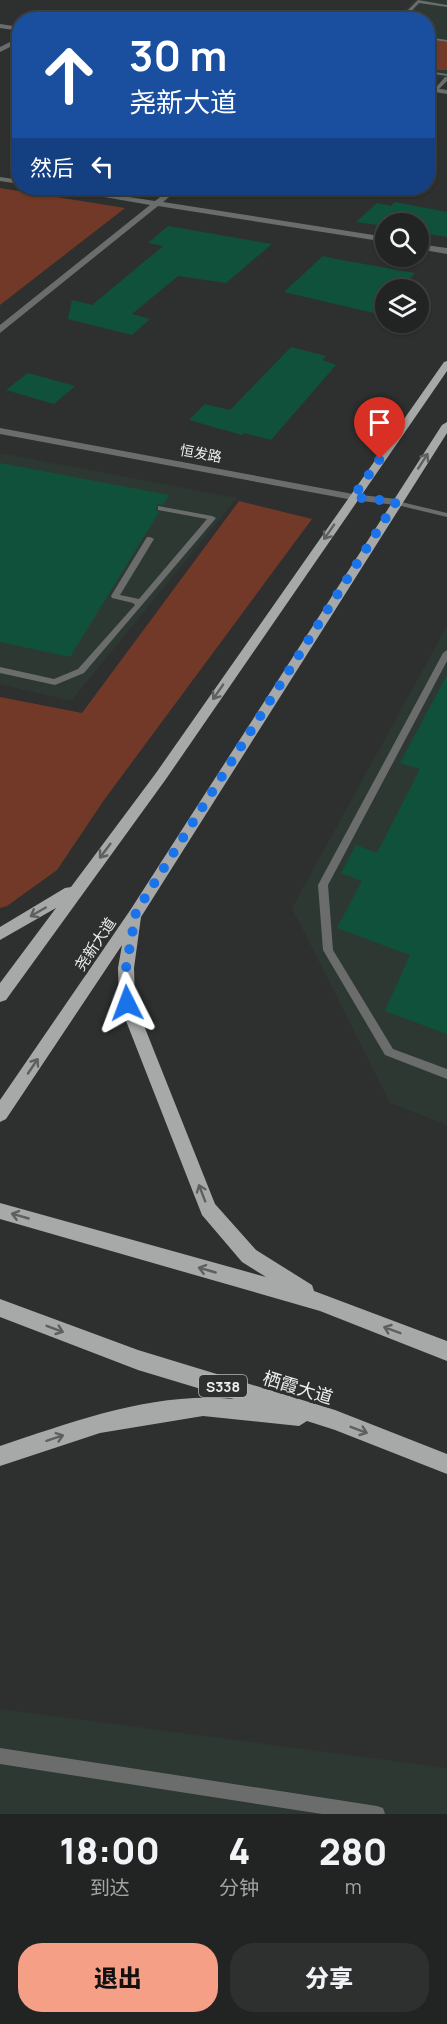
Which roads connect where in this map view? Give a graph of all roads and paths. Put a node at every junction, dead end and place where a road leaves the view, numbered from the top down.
1 (419, 1) edge
2 (447, 6) edge
3 (408, 12) edge
4 (447, 76) edge
5 (435, 86) edge
6 (104, 195) edge
7 (167, 195) edge
8 (157, 203) junction
9 (375, 238) edge
10 (429, 248) edge
11 (447, 250) edge
12 (0, 330) edge
13 (447, 364) edge
14 (447, 425) edge
15 (0, 431) edge
16 (353, 497) junction
17 (396, 502) junction
18 (161, 508) dead end
19 (447, 515) edge
20 (150, 539) dead end
21 (139, 605) junction
22 (447, 653) edge
23 (0, 670) edge
24 (75, 889) junction
25 (136, 912) junction
26 (0, 934) edge
27 (0, 995) edge
28 (447, 1074) edge
29 (0, 1114) edge
30 (0, 1211) edge
31 (320, 1302) junction
32 (0, 1308) edge
33 (447, 1351) edge
34 (335, 1420) junction
35 (0, 1456) edge
36 (447, 1464) edge
37 (0, 1756) edge
38 (377, 1814) edge

1 - 2 lane
1 - 3 lane
4 - 5 lane
6 - 8 street
7 - 8 street
8 - 9 street
8 - 12 street
10 - 11 street
13 - 16 main road
17 -> 14 main road, 尧新大道
15 - 16 street, 恒发路
16 - 17 street, 恒发路
16 -> 24 main road
17 - 19 lane
17 - 25 main road, 尧新大道
18 - 21 lane
20 - 21 lane
21 - 23 lane
22 - 28 lane
24 -> 26 main road
24 - 27 main road
29 -> 25 main road, 尧新大道
31 -> 25 main road
31 -> 30 main road
33 -> 31 main road
32 -> 34 main road, 栖霞大道 / S338
35 -> 34 main road
34 -> 36 main road, 栖霞大道 / S338
37 - 38 lane

